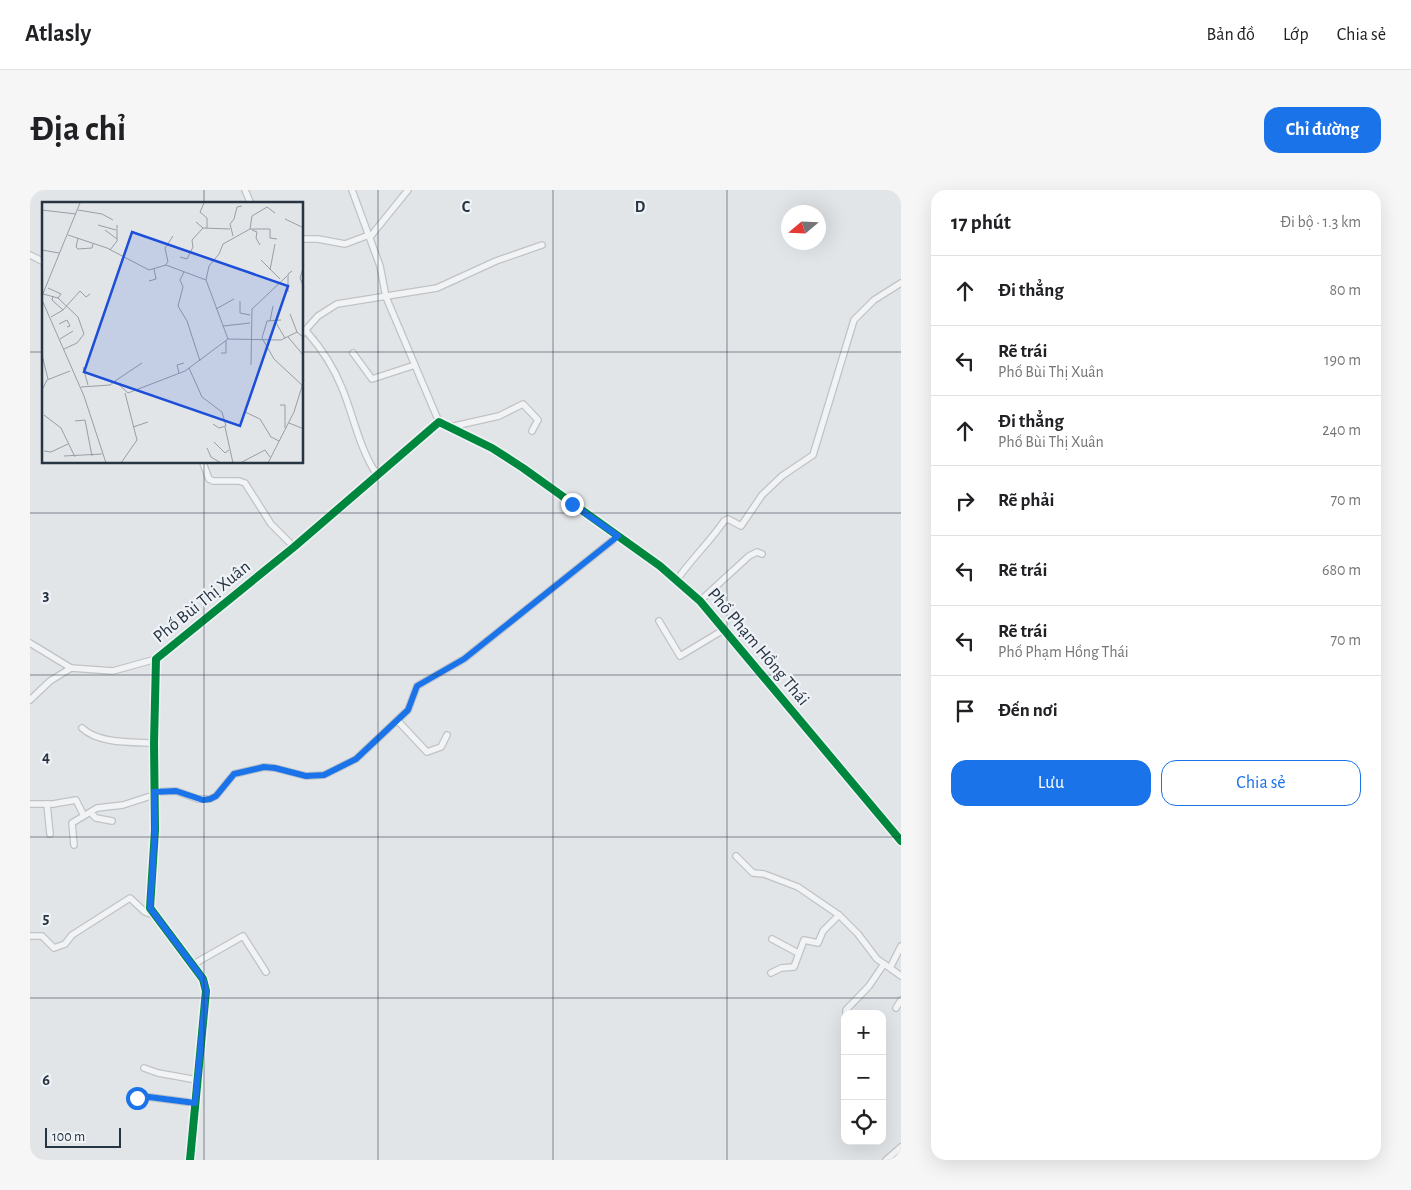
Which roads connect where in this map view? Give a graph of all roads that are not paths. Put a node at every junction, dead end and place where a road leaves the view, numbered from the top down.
1 (245, 190) edge
2 (352, 190) edge
3 (408, 190) edge
4 (250, 202) edge
5 (370, 236) junction
6 (304, 239) edge
7 (542, 245) dead end
8 (30, 255) edge
9 (42, 261) edge
10 (901, 283) edge
11 (386, 296) junction
12 (305, 333) edge
13 (353, 353) dead end
14 (415, 365) junction
15 (439, 422) junction
16 (450, 427) junction
17 (532, 431) dead end
18 (203, 464) edge
19 (377, 475) junction
20 (618, 536) junction
21 (294, 546) junction
22 (762, 554) dead end
23 (677, 580) junction
24 (700, 600) junction
25 (659, 621) dead end
26 (725, 629) junction
27 (30, 643) edge
28 (156, 658) junction
29 (71, 668) junction
30 (30, 700) edge
31 (397, 720) junction
32 (82, 728) dead end
33 (448, 735) dead end
34 (154, 744) junction
35 (154, 794) junction
36 (30, 804) edge
37 (47, 804) junction
38 (91, 813) junction
39 (83, 814) junction
40 (112, 821) dead end
41 (50, 834) dead end
42 (901, 841) edge
43 (74, 844) dead end
44 (736, 856) dead end
45 (153, 914) junction
46 (839, 915) junction
47 (30, 936) edge
48 (772, 939) dead end
49 (901, 946) edge
50 (798, 953) junction
51 (191, 964) junction
52 (887, 966) junction
53 (266, 972) dead end
54 (771, 973) dead end
55 (901, 976) edge
56 (901, 1000) edge
57 (896, 1008) dead end
58 (846, 1010) edge
59 (144, 1068) dead end
60 (197, 1080) junction
61 (133, 1098) dead end
62 (195, 1103) junction
63 (901, 1147) edge
64 (190, 1160) edge
65 (886, 1160) edge

1 - 4 street
2 - 5 street
3 - 5 street
5 - 6 street
5 - 11 street
7 - 11 street
8 - 9 street
10 - 23 street
11 - 12 street
11 - 14 street
12 - 19 street
13 - 14 street
14 - 15 street
15 - 16 street, Phố Phạm Hồng Thái
15 - 19 street, Phố Bùi Thị Xuân
16 - 17 street
16 - 20 street, Phố Phạm Hồng Thái
18 - 21 street
19 - 21 street, Phố Bùi Thị Xuân
20 - 23 street, Phố Phạm Hồng Thái
20 - 31 street
21 - 28 street, Phố Bùi Thị Xuân
22 - 24 street
23 - 24 street, Phố Phạm Hồng Thái
24 - 26 street, Phố Phạm Hồng Thái
25 - 26 street
26 - 42 street, Phố Phạm Hồng Thái
27 - 29 street
28 - 29 street
28 - 34 street, Phố Bùi Thị Xuân
29 - 30 street
31 - 33 street
31 - 35 street
32 - 34 street
34 - 35 street, Phố Bùi Thị Xuân
35 - 38 street
35 - 45 street, Phố Bùi Thị Xuân
36 - 37 street
37 - 39 street
37 - 41 street
38 - 39 street
38 - 40 street
39 - 43 street
44 - 46 street
45 - 47 street
45 - 51 street
46 - 50 street
46 - 52 street
48 - 50 street
49 - 52 street
50 - 54 street
51 - 53 street
51 - 60 street
52 - 55 street
52 - 58 street
56 - 57 street
59 - 60 street
60 - 62 street
61 - 62 street
62 - 64 street
63 - 65 street

